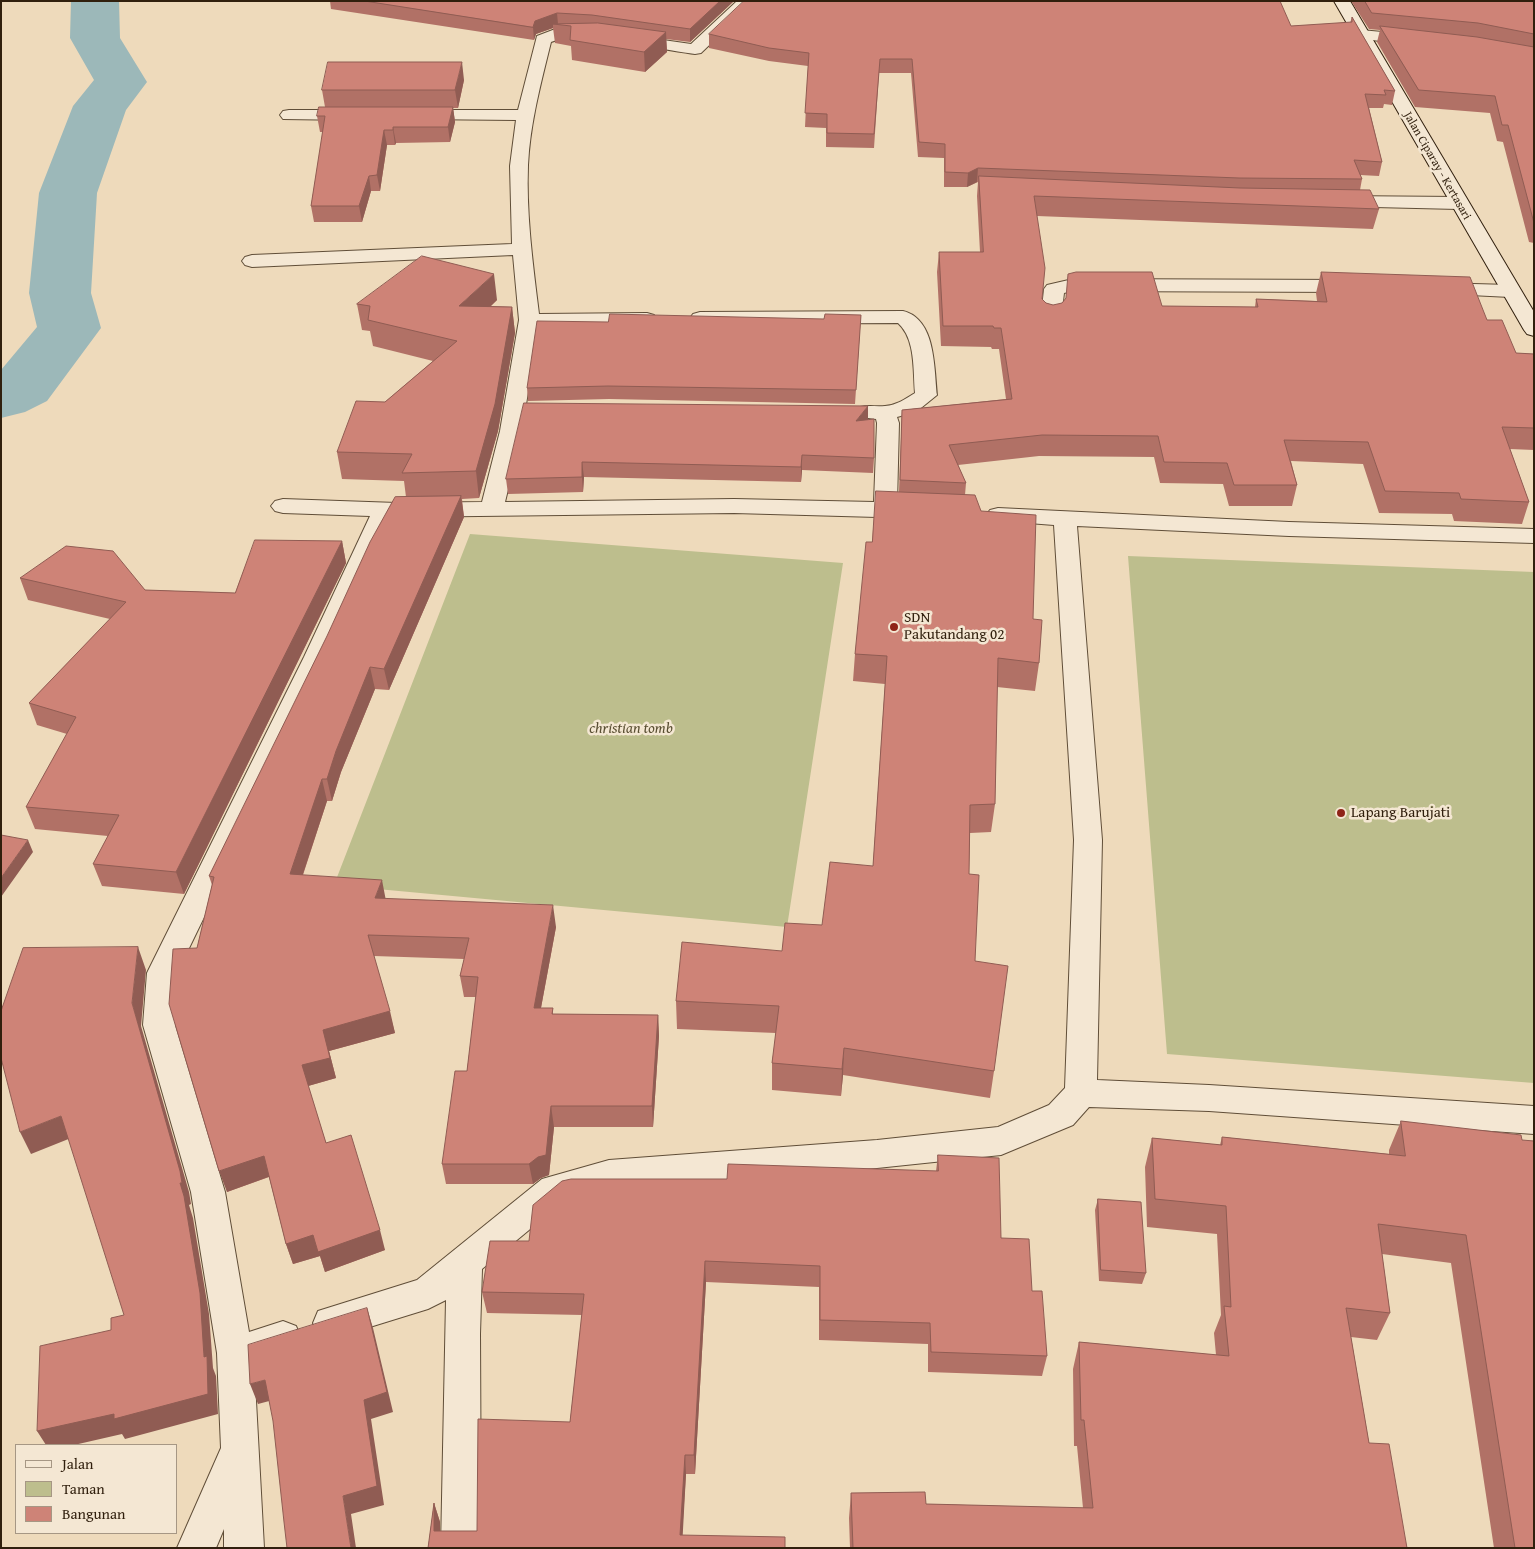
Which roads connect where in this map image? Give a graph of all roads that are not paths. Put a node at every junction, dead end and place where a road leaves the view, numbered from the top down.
1 (747, 1) edge
2 (1342, 1) edge
3 (1361, 35) junction
4 (1426, 41) edge
5 (289, 115) dead end
6 (373, 115) edge
7 (401, 115) edge
8 (525, 115) junction
9 (1324, 202) edge
10 (1458, 202) junction
11 (522, 249) junction
12 (252, 261) dead end
13 (1372, 287) edge
14 (1422, 288) edge
15 (1510, 292) junction
16 (1051, 318) edge
17 (529, 320) junction
18 (1534, 330) edge
19 (846, 411) edge
20 (885, 413) junction
21 (283, 506) dead end
22 (492, 507) junction
23 (386, 508) junction
24 (885, 510) junction
25 (932, 512) edge
26 (980, 514) edge
27 (1065, 518) junction
28 (1534, 536) edge
29 (1081, 1093) junction
30 (1534, 1120) edge
31 (465, 1263) junction
32 (235, 1353) junction
33 (240, 1448) junction
34 (196, 1548) edge
35 (244, 1548) edge
36 (461, 1548) edge

1 - 8 street
2 - 3 street, Jalan Ciparay - Kertasari
3 - 4 street
3 - 10 street, Jalan Ciparay - Kertasari
5 - 6 street
7 - 8 street
8 - 11 street
9 - 10 street
10 - 15 street, Jalan Ciparay - Kertasari
11 - 12 street
11 - 17 street
13 - 16 street
14 - 15 street
15 - 18 street, Jalan Ciparay - Kertasari
17 - 20 street
17 - 22 street
19 - 20 street
20 - 24 street
21 - 23 street
22 - 23 street
22 - 24 street
23 - 32 street
24 - 25 street
26 - 27 street
27 - 28 street
27 - 29 street
29 - 30 street
29 - 31 street
31 - 32 street
31 - 36 street
32 - 33 street
33 - 34 street
33 - 35 street

